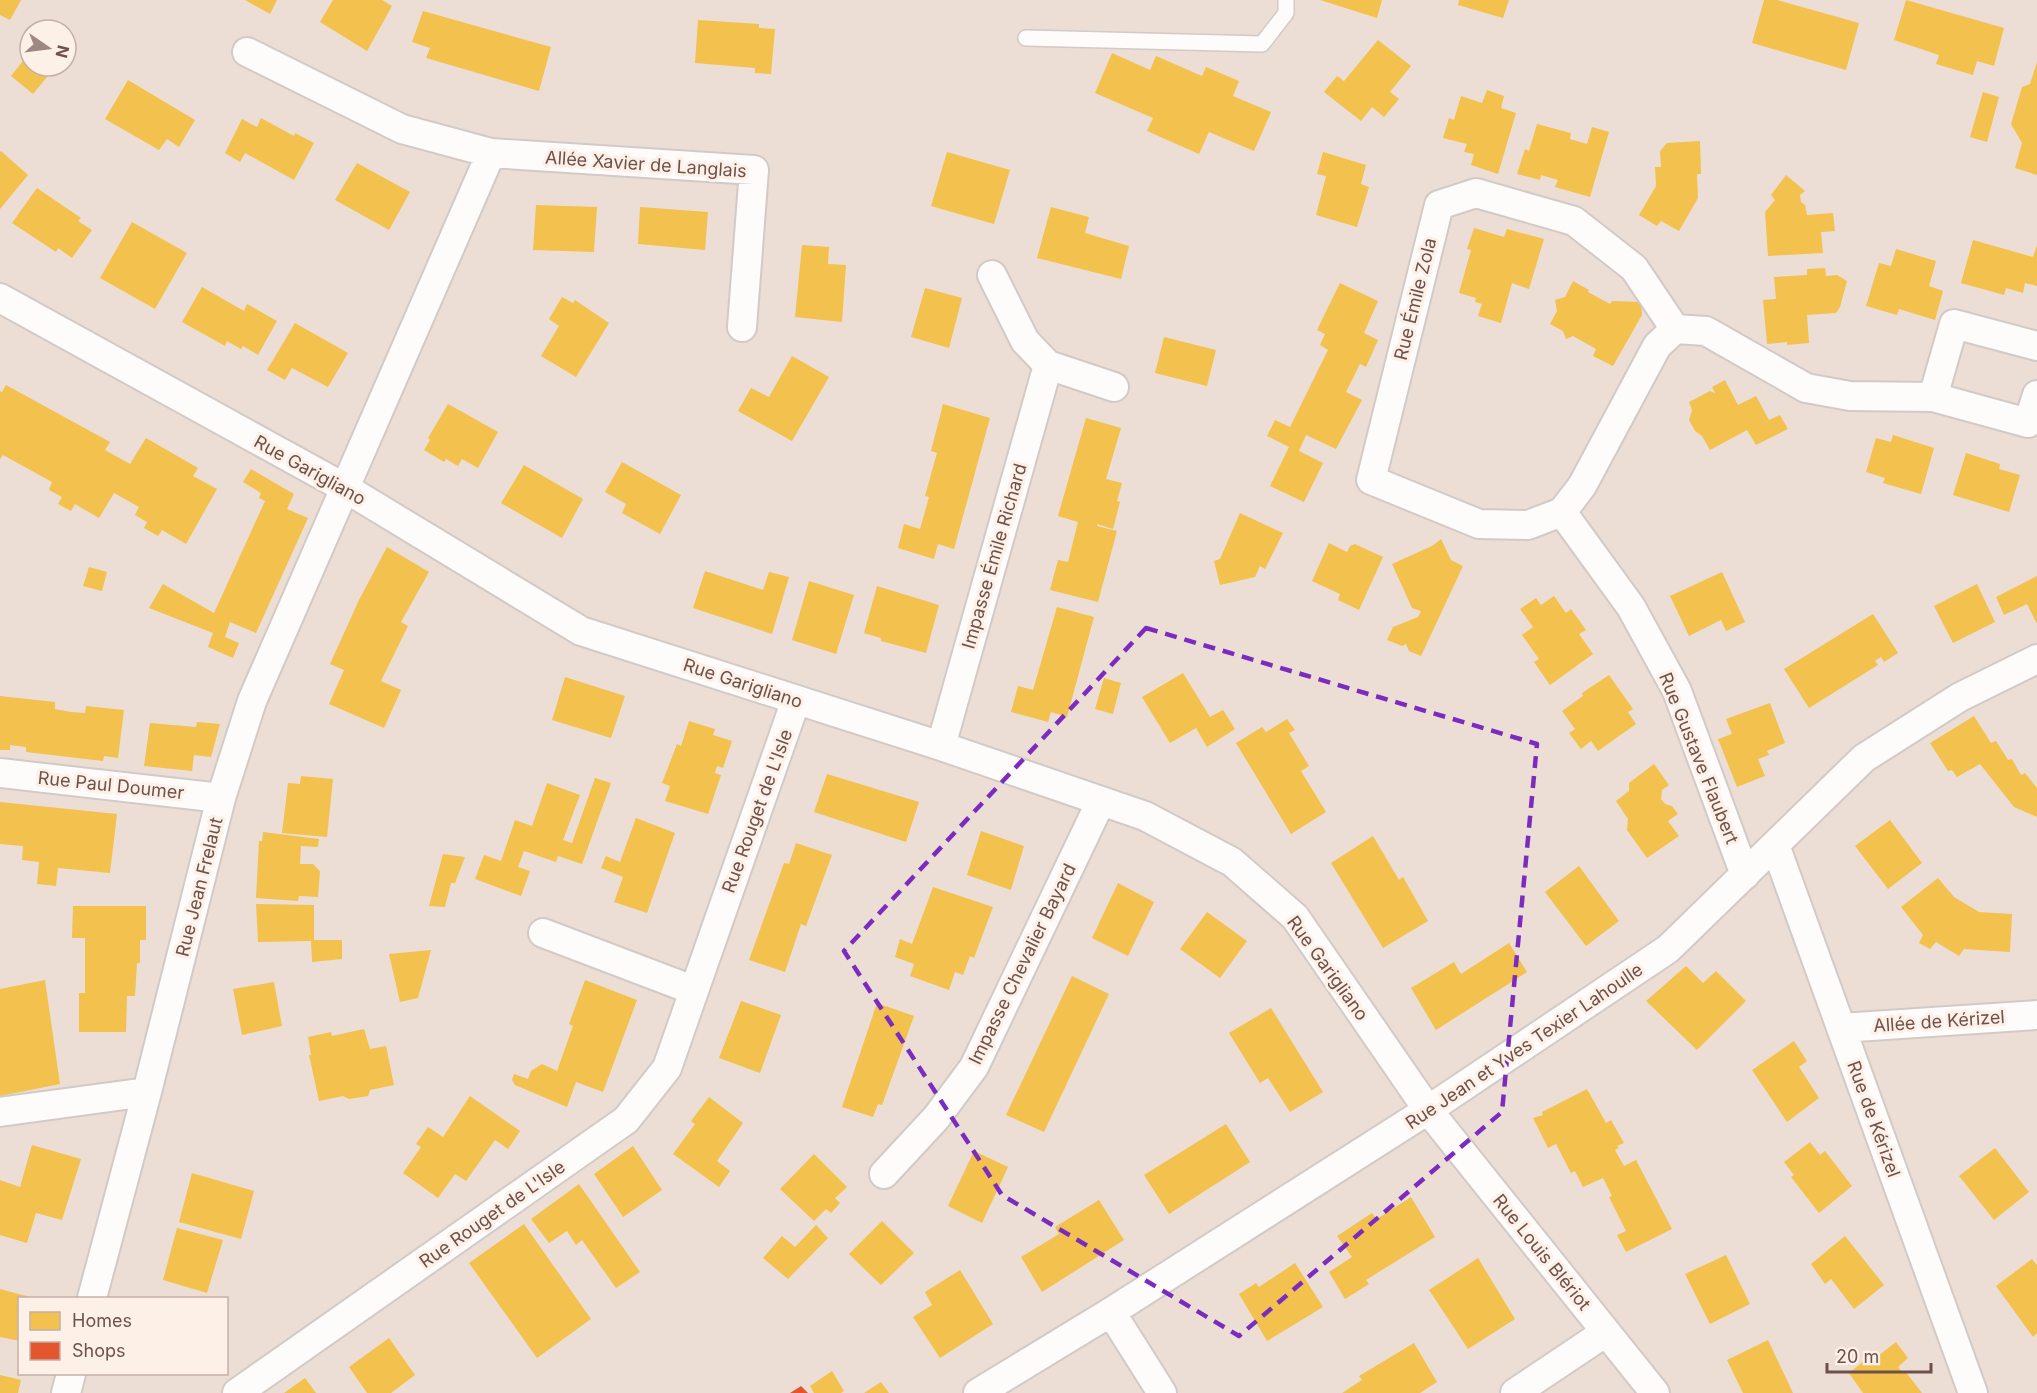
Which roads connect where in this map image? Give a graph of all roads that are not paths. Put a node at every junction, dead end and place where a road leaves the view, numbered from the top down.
1 (1286, 0) edge
2 (1026, 38) dead end
3 (247, 52) dead end
4 (491, 153) junction
5 (992, 275) dead end
6 (0, 298) edge
7 (742, 327) dead end
8 (1675, 329) junction
9 (2037, 346) edge
10 (1048, 365) junction
11 (1114, 387) dead end
12 (2037, 395) edge
13 (1933, 397) junction
14 (345, 488) junction
15 (1562, 512) junction
16 (2037, 659) edge
17 (796, 700) junction
18 (941, 746) junction
19 (0, 773) edge
20 (221, 798) junction
21 (1101, 801) junction
22 (1775, 845) junction
23 (1745, 875) junction
24 (543, 933) dead end
25 (693, 990) junction
26 (2037, 1015) edge
27 (1841, 1028) junction
28 (147, 1092) junction
29 (1428, 1110) junction
30 (0, 1112) edge
31 (884, 1174) dead end
32 (93, 1297) edge
33 (1111, 1312) junction
34 (1606, 1332) junction
35 (71, 1375) edge
36 (66, 1393) edge
37 (237, 1393) edge
38 (978, 1393) edge
39 (1162, 1393) edge
40 (1515, 1393) edge
41 (1655, 1393) edge
42 (1973, 1393) edge

1 - 2 lane
3 - 4 street, Allée Xavier de Langlais
4 - 7 street, Allée Xavier de Langlais
4 - 14 street
5 - 10 street
6 - 14 street, Rue Garigliano
8 - 13 street
8 - 15 street
8 - 15 street, Rue Émile Zola
9 - 13 street
10 - 11 street
10 - 18 street, Impasse Émile Richard
12 - 13 street
14 - 17 street, Rue Garigliano
14 - 20 street, Rue Jean Frelaut
15 - 23 street, Rue Gustave Flaubert
16 - 22 street, Rue Jean et Yves Texier Lahoulle
17 - 18 street, Rue Garigliano
17 - 25 street, Rue Rouget de L'Isle
18 - 21 street, Rue Garigliano
19 - 20 street, Rue Paul Doumer
20 - 28 street, Rue Jean Frelaut
21 - 29 street, Rue Garigliano
21 - 31 street, Impasse Chevalier Bayard
22 - 23 street, Rue Jean et Yves Texier Lahoulle
22 - 27 street, Rue de Kérizel
23 - 29 street, Rue Jean et Yves Texier Lahoulle
24 - 25 street
25 - 37 street, Rue Rouget de L'Isle
26 - 27 street, Allée de Kérizel
27 - 42 street, Rue de Kérizel
28 - 30 street
28 - 32 street, Rue Jean Frelaut
29 - 33 street, Rue Jean et Yves Texier Lahoulle
29 - 34 street, Rue Louis Blériot
33 - 38 street, Rue Jean et Yves Texier Lahoulle
33 - 39 street
34 - 40 street
34 - 41 street, Rue Louis Blériot
35 - 36 street

